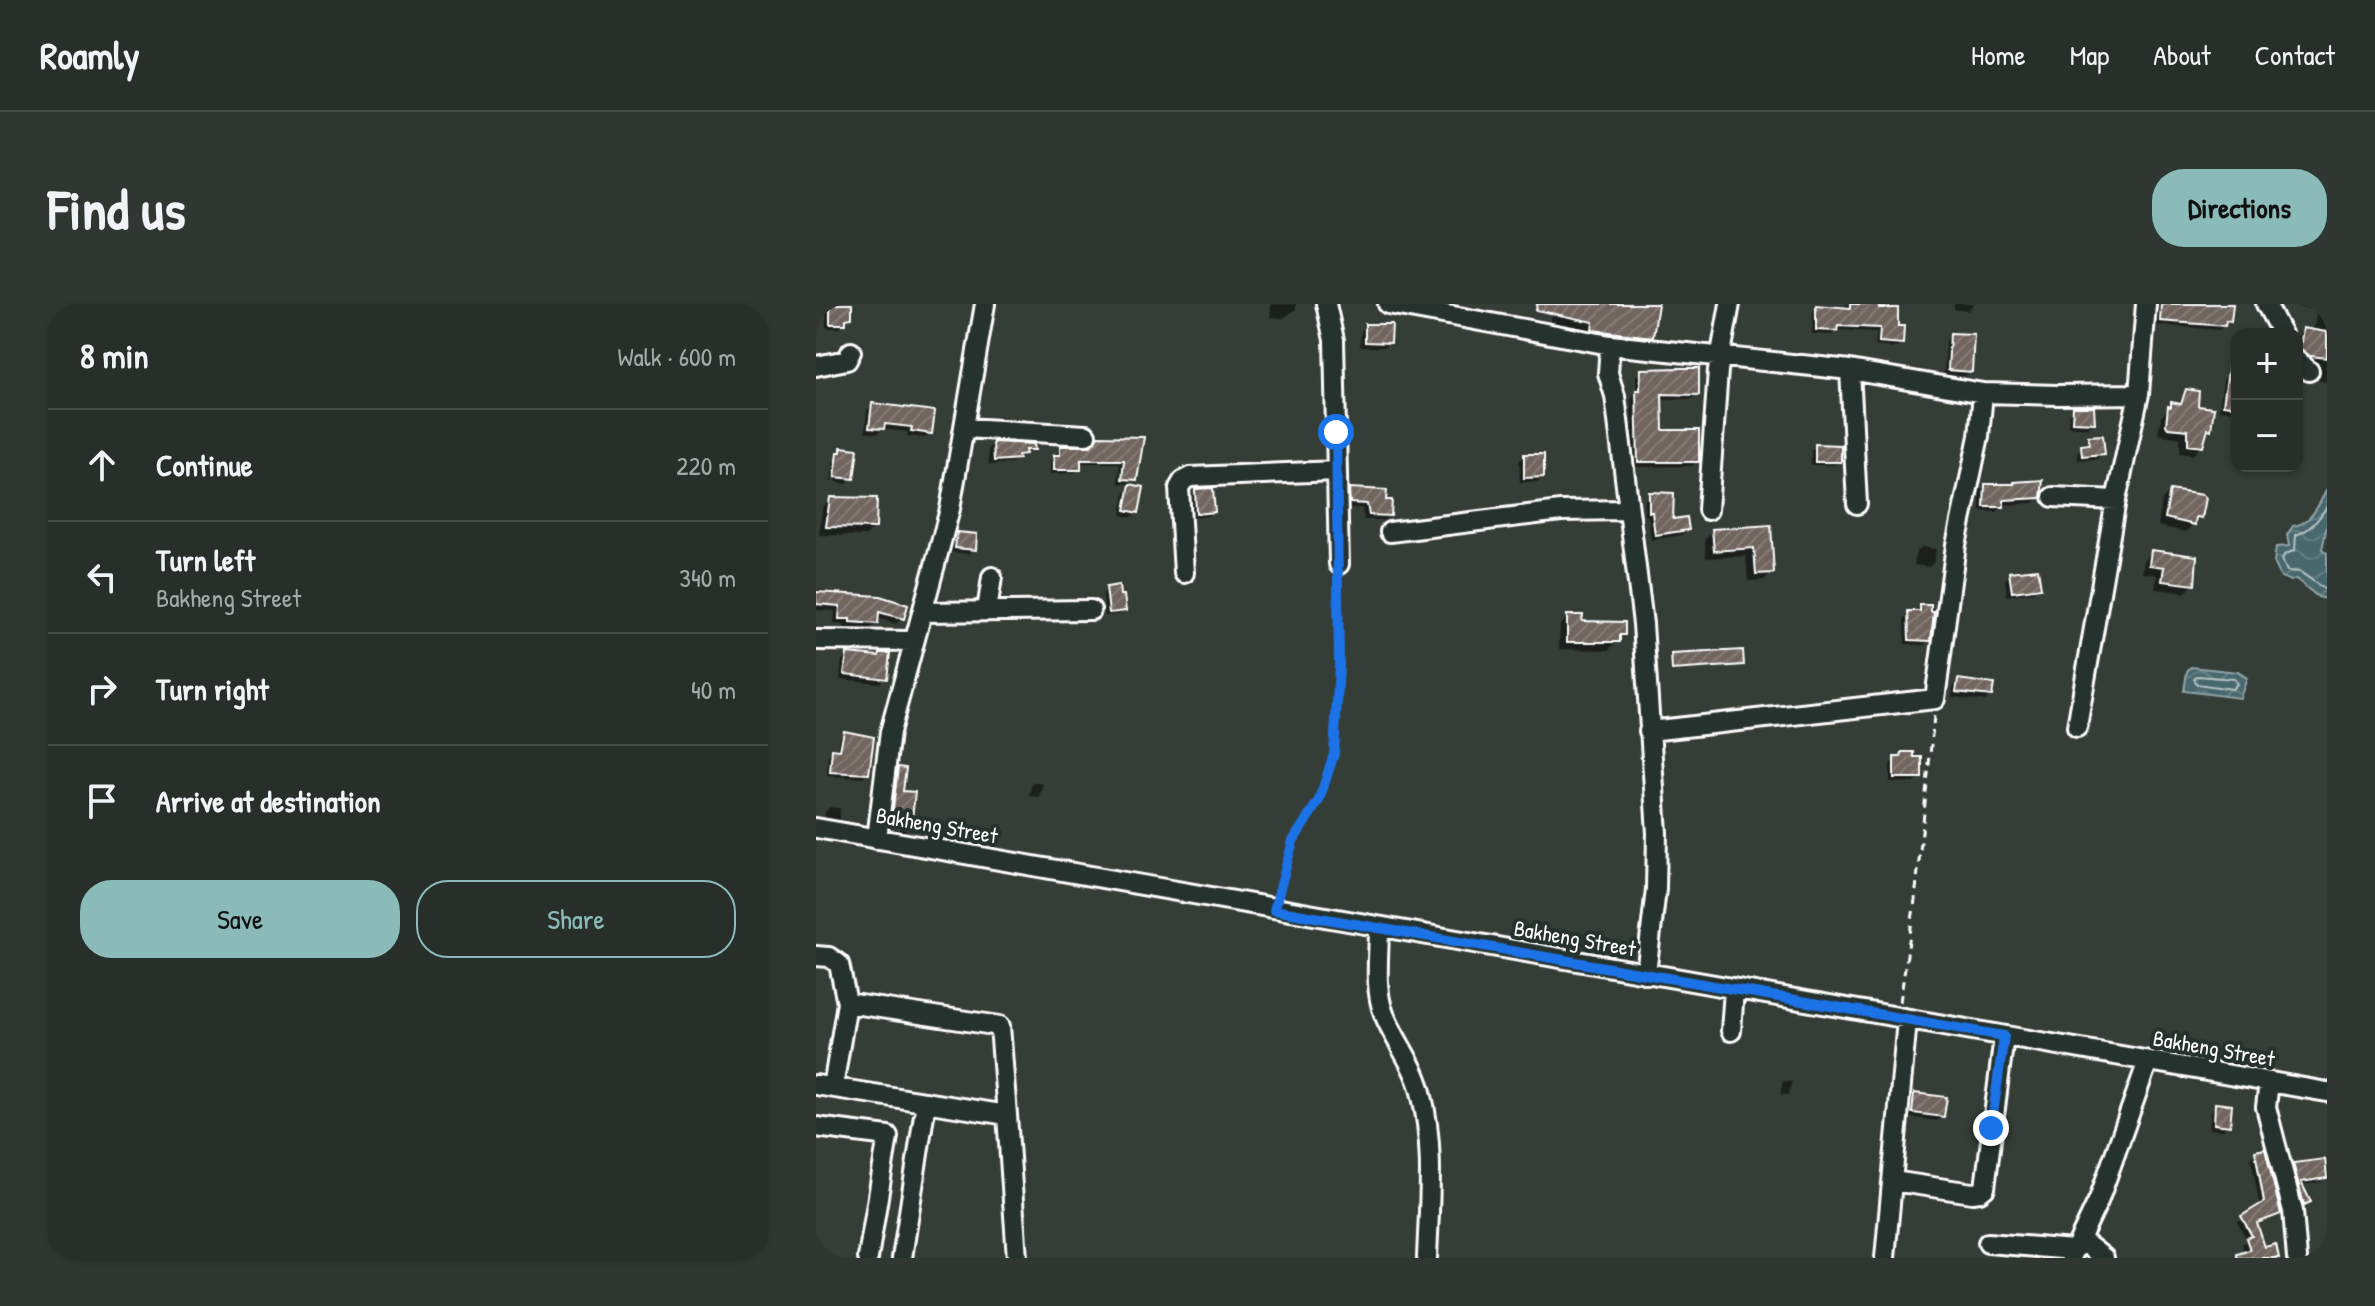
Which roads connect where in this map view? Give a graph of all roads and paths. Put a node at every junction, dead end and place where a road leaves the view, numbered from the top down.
1 (985, 304) edge
2 (1326, 304) edge
3 (1388, 304) edge
4 (1730, 304) edge
5 (2146, 304) edge
6 (2266, 304) edge
7 (2279, 328) edge
8 (1610, 345) junction
9 (851, 352) dead end
10 (1722, 355) junction
11 (816, 366) edge
12 (1850, 370) junction
13 (1983, 393) junction
14 (2139, 394) junction
15 (965, 428) junction
16 (1086, 435) dead end
17 (1337, 471) junction
18 (2053, 497) dead end
19 (2116, 500) junction
20 (1857, 504) dead end
21 (1627, 510) junction
22 (1708, 510) dead end
23 (1390, 532) dead end
24 (1339, 564) joint
25 (1184, 573) dead end
26 (992, 577) dead end
27 (1091, 610) dead end
28 (987, 611) junction
29 (924, 612) junction
30 (816, 640) edge
31 (914, 641) junction
32 (1935, 699) junction
33 (2077, 727) dead end
34 (1649, 731) junction
35 (816, 828) edge
36 (877, 839) junction
37 (1274, 910) junction
38 (1379, 928) junction
39 (816, 956) edge
40 (1646, 974) junction
41 (1734, 990) junction
42 (847, 1003) junction
43 (1902, 1019) junction
44 (1731, 1031) dead end
45 (2004, 1036) junction
46 (2148, 1061) junction
47 (2269, 1082) junction
48 (825, 1086) edge
49 (2327, 1092) edge
50 (926, 1102) junction
51 (1007, 1115) junction
52 (816, 1127) edge
53 (1893, 1181) junction
54 (1988, 1243) dead end
55 (2075, 1249) edge
56 (868, 1258) edge
57 (902, 1258) edge
58 (1017, 1258) edge
59 (1427, 1258) edge
60 (1885, 1258) edge
61 (2104, 1258) edge
62 (2297, 1258) edge

1 - 15 street
2 - 17 street
3 - 8 street
4 - 10 street
5 - 14 street
6 - 7 street
8 - 10 street
8 - 21 street
9 - 11 street
10 - 12 street
10 - 22 street
12 - 13 street
12 - 20 street
13 - 14 street
13 - 32 street
14 - 19 street
15 - 16 street
15 - 29 street
17 - 24 street
17 - 25 street
18 - 19 street
19 - 33 street
21 - 23 street
21 - 34 street
24 - 37 path
26 - 28 street
27 - 28 street
28 - 29 street
29 - 31 street
30 - 31 street
31 - 36 street
32 - 34 street
32 - 43 path
34 - 40 street
35 - 36 street, Bakheng Street
36 - 37 street, Bakheng Street
37 - 38 street, Bakheng Street
38 - 40 street, Bakheng Street
38 - 59 street
39 - 42 street
40 - 41 street, Bakheng Street
41 - 43 street, Bakheng Street
41 - 44 street
42 - 48 street
42 - 51 street
43 - 45 street, Bakheng Street
43 - 53 street
45 - 46 street, Bakheng Street
45 - 53 street
46 - 47 street, Bakheng Street
46 - 55 street
47 - 49 street, Bakheng Street
47 - 62 street
48 - 50 street
50 - 51 street
50 - 57 street
51 - 58 street
52 - 56 street
53 - 60 street
54 - 55 street
55 - 61 street

